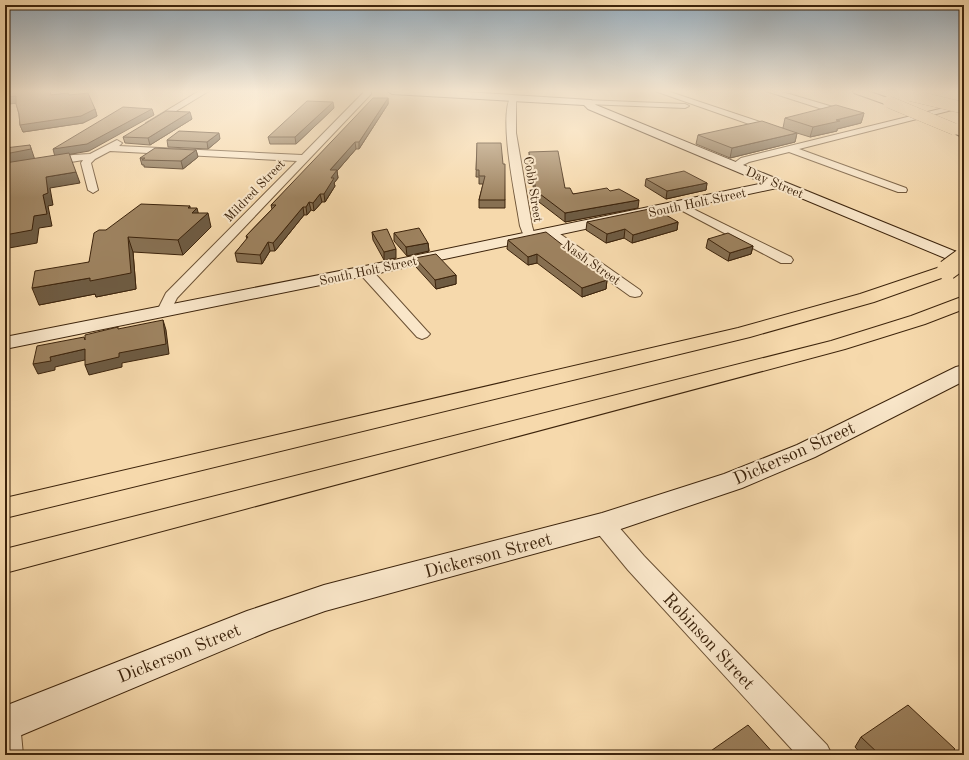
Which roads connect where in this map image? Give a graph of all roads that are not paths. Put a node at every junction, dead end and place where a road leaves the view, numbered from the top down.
1 (335, 126) edge
2 (511, 126) edge
3 (639, 126) edge
4 (762, 126) edge
5 (877, 126) edge
6 (946, 126) edge
7 (959, 132) edge
8 (785, 134) edge
9 (798, 138) edge
10 (122, 140) edge
11 (812, 143) junction
12 (108, 148) junction
13 (790, 149) junction
14 (92, 157) junction
15 (304, 158) junction
16 (735, 166) junction
17 (5, 170) edge
18 (778, 184) junction
19 (93, 190) dead end
20 (902, 190) dead end
21 (679, 206) junction
22 (549, 232) junction
23 (529, 236) junction
24 (964, 258) edge
25 (786, 260) dead end
26 (964, 263) edge
27 (365, 271) junction
28 (938, 274) junction
29 (635, 293) dead end
30 (964, 302) edge
31 (164, 311) junction
32 (422, 334) dead end
33 (5, 343) edge
34 (964, 372) edge
35 (5, 508) edge
36 (603, 524) junction
37 (5, 560) edge
38 (6, 728) edge
39 (817, 755) edge

1 - 15 street, Mildred Street
2 - 23 street, Cobb Street
3 - 16 street, Day Street
4 - 8 street
5 - 11 street, South Holt Street
6 - 7 highway, bridge
9 - 11 street
10 - 12 street
11 - 13 street, South Holt Street
12 - 14 street
12 - 15 street
13 - 16 street, South Holt Street
13 - 20 street
14 - 17 street
14 - 19 street
15 - 31 street, Mildred Street
16 - 18 street, Day Street
18 - 21 street, South Holt Street
18 - 26 street, Day Street
21 - 22 street, South Holt Street
21 - 25 street
22 - 23 street, South Holt Street
22 - 29 street, Nash Street
23 - 27 street, South Holt Street
24 - 28 highway, bridge
26 - 28 highway, bridge
27 - 31 street, South Holt Street
27 - 32 street
28 - 35 highway
30 - 37 highway
31 - 33 street, South Holt Street
34 - 36 street, Dickerson Street
36 - 38 street, Dickerson Street
36 - 39 street, Robinson Street

